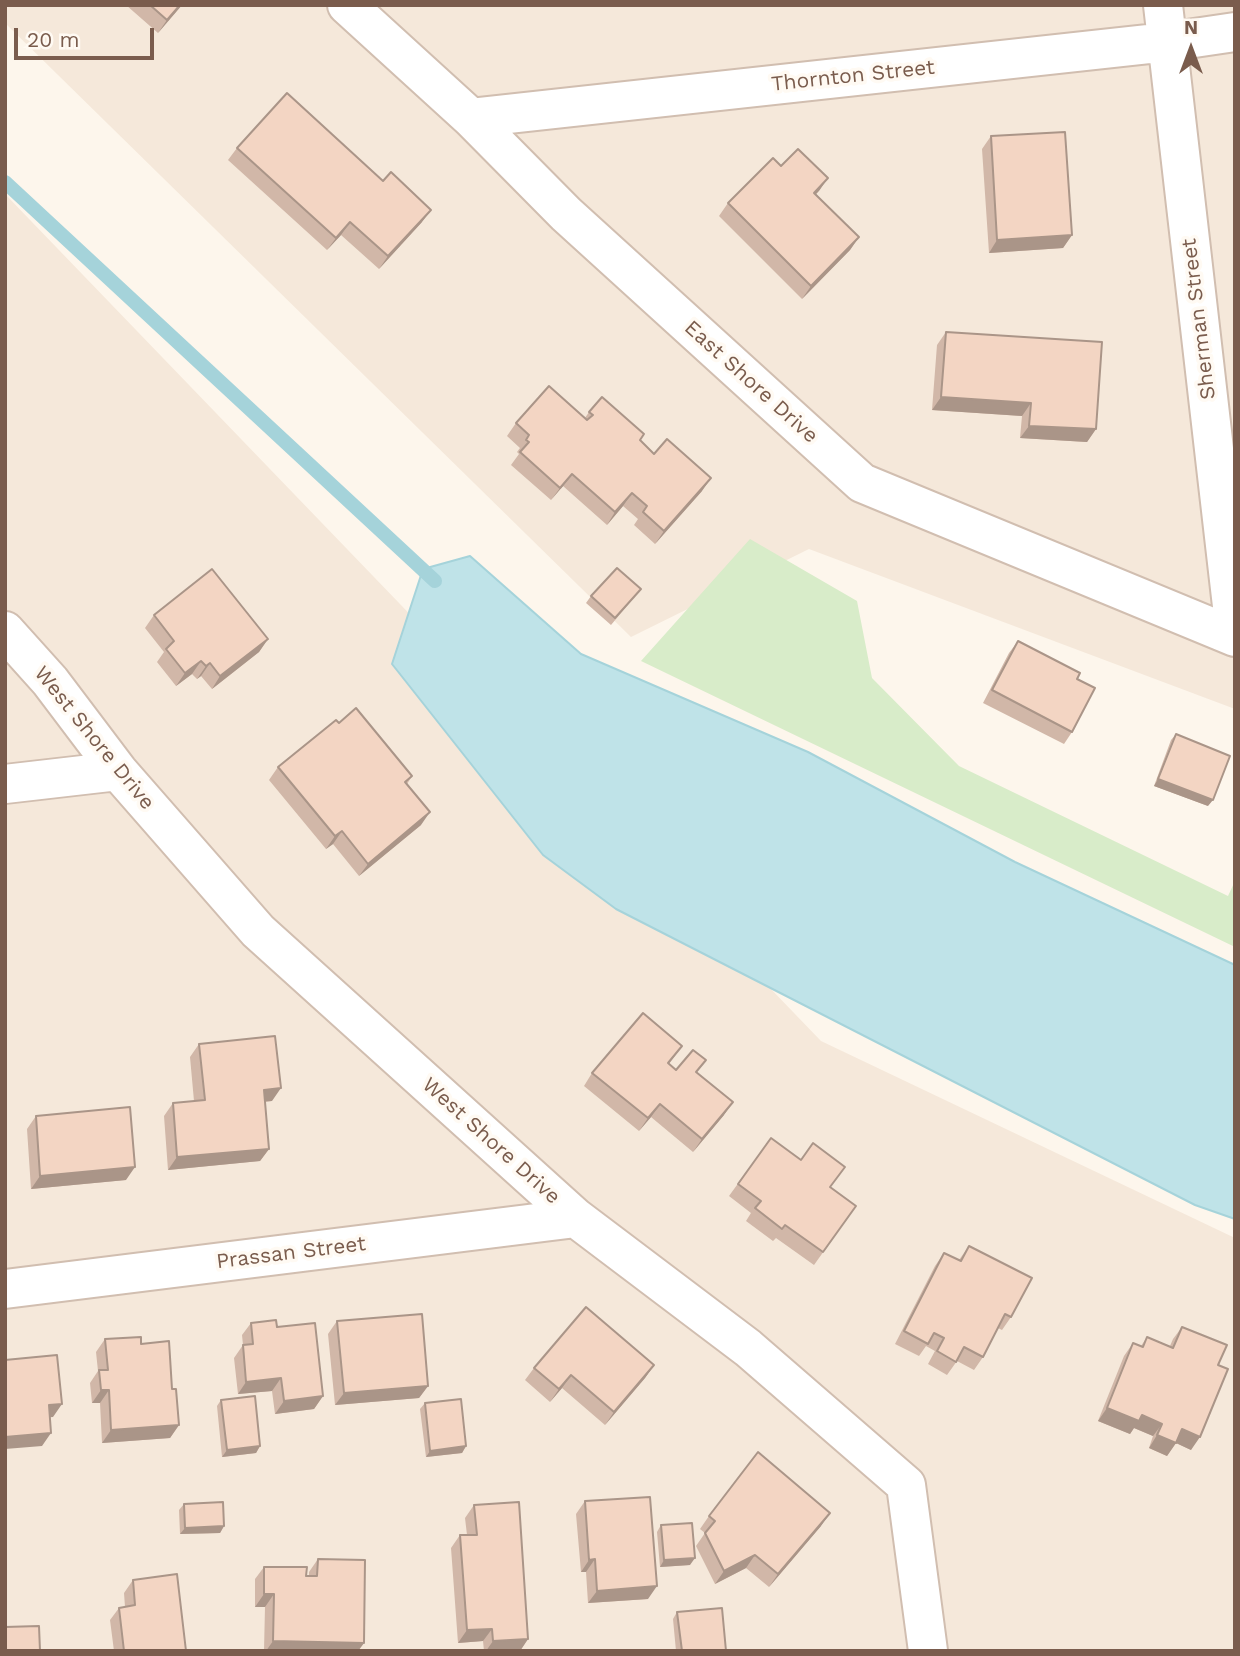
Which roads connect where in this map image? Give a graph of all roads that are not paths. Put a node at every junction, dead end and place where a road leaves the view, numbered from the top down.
1 (347, 5) edge
2 (1165, 24) edge
3 (1235, 32) edge
4 (471, 118) junction
5 (5, 631) edge
6 (1235, 635) edge
7 (118, 771) junction
8 (5, 784) edge
9 (576, 1218) junction
10 (5, 1289) edge
11 (928, 1651) edge

1 - 4 street, East Shore Drive
2 - 3 street, Thornton Street
2 - 4 street, Thornton Street
2 - 6 street, Sherman Street
4 - 6 street, East Shore Drive
5 - 7 street, West Shore Drive
7 - 8 street
7 - 9 street, West Shore Drive
9 - 10 street, Prassan Street
9 - 11 street, West Shore Drive

